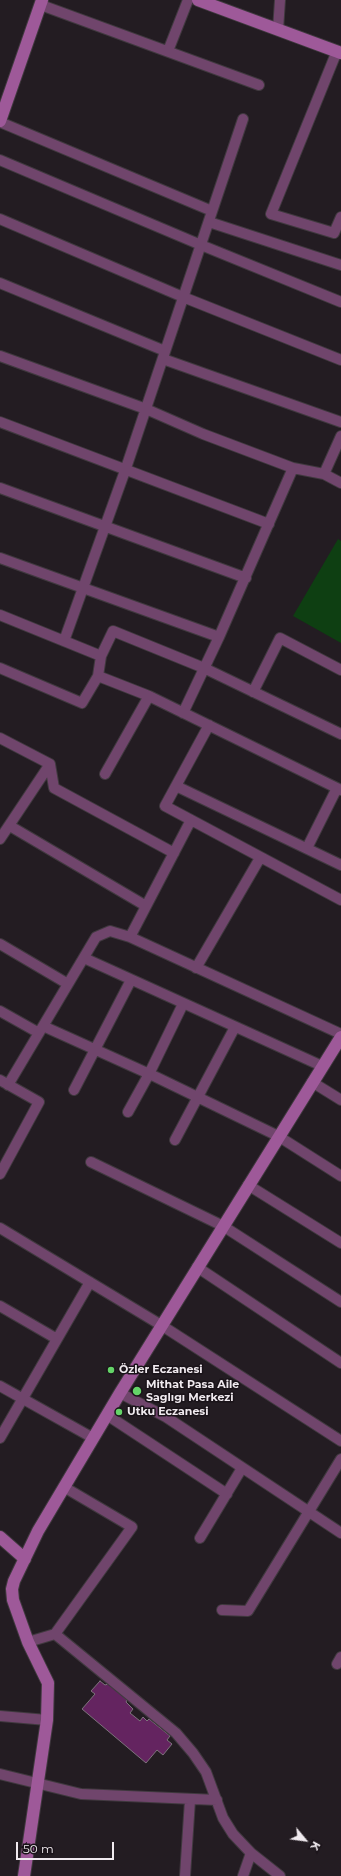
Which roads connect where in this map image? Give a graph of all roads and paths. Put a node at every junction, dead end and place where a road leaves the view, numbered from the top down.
1 (188, 0) edge
2 (198, 0) edge
3 (280, 0) edge
4 (41, 2) edge
5 (217, 3) edge
6 (278, 30) junction
7 (168, 51) junction
8 (339, 52) edge
9 (259, 84) dead end
10 (243, 119) dead end
11 (0, 122) edge
12 (0, 160) edge
13 (212, 211) junction
14 (341, 217) edge
15 (0, 219) edge
16 (209, 222) junction
17 (201, 245) junction
18 (341, 265) edge
19 (0, 283) edge
20 (183, 297) junction
21 (341, 302) edge
22 (164, 355) junction
23 (0, 356) edge
24 (341, 360) edge
25 (146, 409) junction
26 (0, 422) edge
27 (341, 422) edge
28 (341, 436) edge
29 (126, 468) junction
30 (293, 468) junction
31 (324, 474) junction
32 (341, 483) edge
33 (0, 488) edge
34 (269, 524) junction
35 (106, 525) junction
36 (0, 558) edge
37 (246, 578) junction
38 (83, 588) junction
39 (0, 615) edge
40 (219, 637) junction
41 (64, 641) junction
42 (101, 656) junction
43 (0, 668) edge
44 (204, 668) junction
45 (341, 670) edge
46 (98, 676) junction
47 (252, 692) junction
48 (149, 696) junction
49 (183, 713) junction
50 (209, 725) junction
51 (341, 734) edge
52 (0, 738) edge
53 (50, 764) junction
54 (105, 774) dead end
55 (176, 786) junction
56 (339, 789) edge
57 (191, 820) junction
58 (4, 832) edge
59 (307, 848) junction
60 (174, 853) junction
61 (260, 858) junction
62 (341, 865) edge
63 (341, 900) edge
64 (146, 906) junction
65 (130, 937) junction
66 (0, 944) edge
67 (84, 958) junction
68 (196, 968) junction
69 (131, 980) junction
70 (68, 984) junction
71 (183, 1004) junction
72 (0, 1012) edge
73 (235, 1027) junction
74 (41, 1030) junction
75 (341, 1035) edge
76 (96, 1050) junction
77 (322, 1066) junction
78 (149, 1074) junction
79 (4, 1082) edge
80 (312, 1082) junction
81 (74, 1090) dead end
82 (198, 1097) junction
83 (341, 1100) edge
84 (128, 1112) dead end
85 (278, 1136) junction
86 (175, 1140) dead end
87 (4, 1156) edge
88 (91, 1162) dead end
89 (0, 1174) edge
90 (341, 1176) edge
91 (248, 1185) junction
92 (223, 1226) junction
93 (0, 1228) edge
94 (341, 1243) edge
95 (197, 1267) junction
96 (90, 1282) junction
97 (341, 1302) edge
98 (0, 1306) edge
99 (161, 1325) junction
100 (57, 1339) junction
101 (341, 1362) edge
102 (0, 1386) edge
103 (120, 1392) junction
104 (23, 1399) junction
105 (106, 1415) junction
106 (0, 1438) edge
107 (93, 1438) junction
108 (341, 1441) edge
109 (341, 1459) edge
110 (242, 1468) junction
111 (64, 1487) junction
112 (227, 1494) junction
113 (309, 1510) junction
114 (341, 1533) edge
115 (0, 1537) edge
116 (200, 1538) dead end
117 (25, 1559) junction
118 (222, 1610) dead end
119 (55, 1634) junction
120 (28, 1642) junction
121 (0, 1716) edge
122 (46, 1720) junction
123 (0, 1774) edge
124 (38, 1784) junction
125 (190, 1800) junction
126 (217, 1800) junction
127 (251, 1853) junction
128 (24, 1876) edge
129 (185, 1876) edge
130 (243, 1876) edge
131 (280, 1876) edge

1 - 7 street
2 - 5 street
3 - 6 street
4 - 7 street
4 - 11 street
5 - 6 street
6 - 8 street
7 - 9 street
8 - 14 street
10 - 13 street
11 - 13 street
12 - 17 street
13 - 16 street
15 - 20 street
16 - 17 street
16 - 18 street
17 - 20 street
17 - 21 street
19 - 22 street
20 - 22 street
20 - 24 street
22 - 25 street
22 - 27 street
23 - 25 street
25 - 29 street
25 - 30 street
26 - 29 street
28 - 31 street
29 - 34 street
29 - 35 street
30 - 31 street
30 - 34 street
31 - 32 street
33 - 35 street
34 - 37 street
35 - 37 street
35 - 38 street
36 - 38 street
37 - 40 street
38 - 40 street
38 - 41 street
39 - 41 street
40 - 44 street
41 - 42 street
42 - 44 street
42 - 46 street
43 - 46 street
44 - 47 street
44 - 49 street
45 - 47 street
46 - 48 street
47 - 51 street
48 - 49 street
48 - 54 street
49 - 50 street
50 - 55 street
50 - 56 street
52 - 53 street
53 - 58 street
53 - 60 street
55 - 57 street
55 - 59 street
56 - 59 street
57 - 60 street
57 - 61 street
58 - 64 street
59 - 62 street
60 - 64 street
61 - 63 street
61 - 68 street
64 - 65 street
65 - 67 street
65 - 68 street
66 - 70 street
67 - 69 street
67 - 70 street
68 - 75 street
69 - 71 street
69 - 76 street
70 - 74 street
71 - 73 street
71 - 78 street
72 - 74 street
73 - 77 street
73 - 82 street
74 - 76 street
74 - 79 street
75 - 77 street
76 - 78 street
76 - 81 street
77 - 80 street
78 - 82 street
78 - 84 street
79 - 87 street
80 - 83 street
80 - 85 street
82 - 85 street
82 - 86 street
85 - 90 street
85 - 91 street
87 - 89 street
88 - 92 street
91 - 92 street
91 - 94 street
92 - 95 street
92 - 97 street
93 - 96 street
95 - 99 street
95 - 101 street
96 - 99 street
96 - 100 street
98 - 100 street
99 - 103 street
99 - 108 street
100 - 104 street
102 - 104 street
103 - 105 street
103 - 110 street
104 - 106 street
104 - 107 street
105 - 107 street
105 - 112 street
107 - 111 street
109 - 113 street
110 - 112 street
110 - 113 street
111 - 117 street
111 - 119 street
112 - 116 street
113 - 114 street
113 - 118 street
115 - 117 street
117 - 120 street
119 - 120 street
119 - 126 street
120 - 122 street
121 - 122 street
122 - 124 street
123 - 124 street
124 - 125 street
124 - 128 street
125 - 126 street
125 - 129 street
126 - 127 street
127 - 130 street
127 - 131 street

